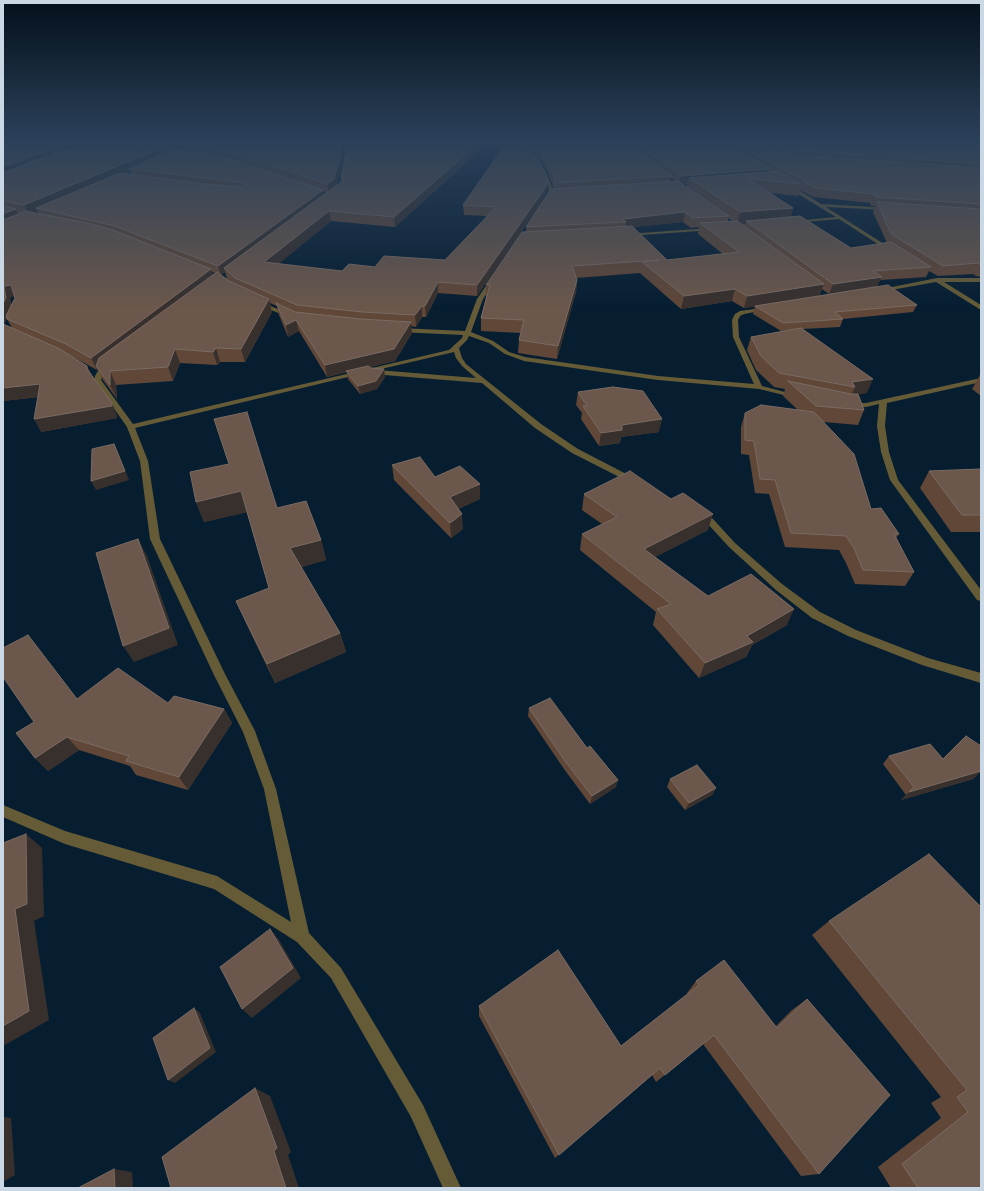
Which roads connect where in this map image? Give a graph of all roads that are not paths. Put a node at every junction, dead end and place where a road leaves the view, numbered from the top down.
1 (551, 198) edge
2 (808, 198) edge
3 (820, 205) junction
4 (542, 207) edge
5 (892, 209) edge
6 (840, 218) junction
7 (787, 222) edge
8 (720, 229) edge
9 (620, 235) edge
10 (898, 256) edge
11 (497, 275) edge
12 (931, 276) edge
13 (937, 280) junction
14 (981, 280) edge
15 (875, 290) edge
16 (253, 300) edge
17 (774, 307) edge
18 (981, 308) edge
19 (298, 320) edge
20 (392, 329) edge
21 (468, 333) junction
22 (456, 348) junction
23 (114, 360) edge
24 (362, 371) junction
25 (981, 380) edge
26 (481, 381) junction
27 (759, 387) junction
28 (804, 398) edge
29 (883, 401) junction
30 (845, 405) edge
31 (131, 427) junction
32 (639, 484) edge
33 (690, 509) edge
34 (981, 597) edge
35 (981, 678) edge
36 (3, 811) edge
37 (302, 937) junction
38 (452, 1188) edge

1 - 4 street
2 - 3 street
3 - 5 street
3 - 6 street
6 - 7 street
6 - 10 street
8 - 9 street
11 - 21 street
12 - 13 street
13 - 14 street
13 - 15 street
13 - 18 street
16 - 19 street
17 - 27 street
20 - 21 street
21 - 22 street
21 - 27 street
22 - 24 street
22 - 26 street
23 - 31 street
24 - 26 street
24 - 31 street
25 - 29 street
26 - 32 street
27 - 28 street
29 - 30 street
29 - 34 street
31 - 37 street
33 - 35 street
36 - 37 street
37 - 38 street

